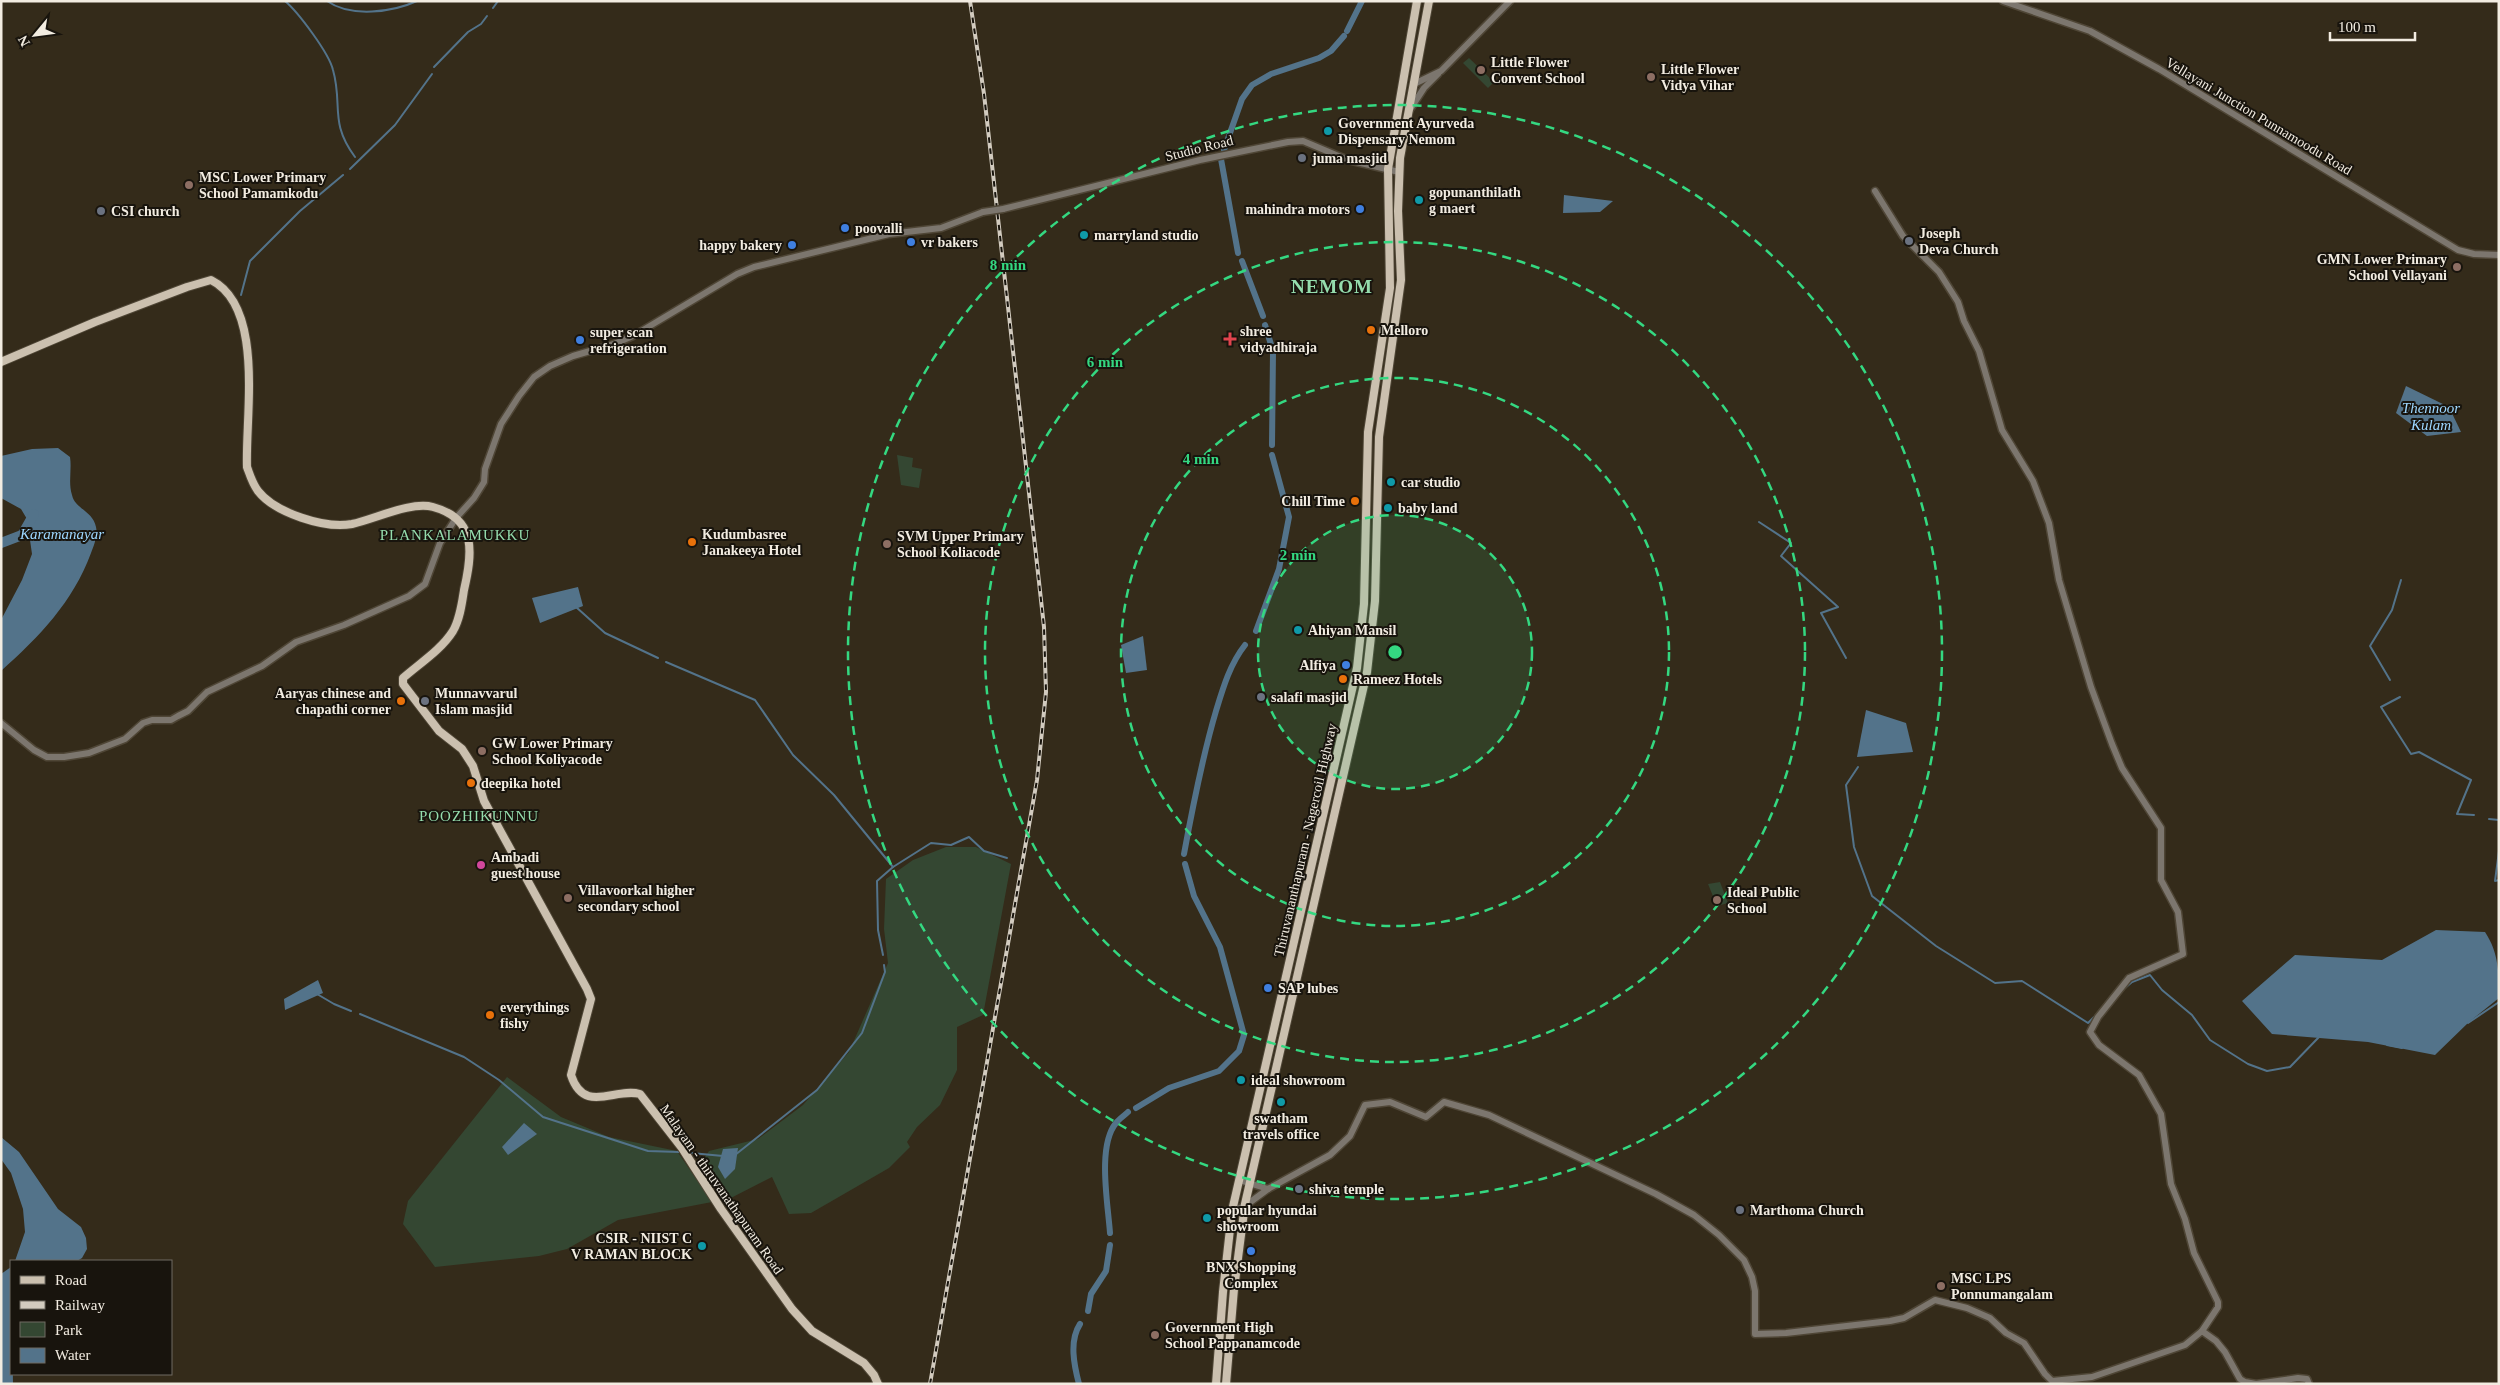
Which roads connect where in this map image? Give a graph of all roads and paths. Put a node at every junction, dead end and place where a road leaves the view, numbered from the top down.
1 (1417, 1) edge
2 (1429, 1) edge
3 (1510, 1) edge
4 (2003, 1) edge
5 (1441, 71) junction
6 (1401, 83) junction
7 (1414, 84) junction
8 (1408, 114) junction
9 (1388, 169) junction
10 (1399, 172) junction
11 (1875, 190) dead end
12 (2499, 255) edge
13 (1, 362) edge
14 (456, 518) junction
15 (1, 723) edge
16 (1239, 1180) junction
17 (1250, 1184) junction
18 (1268, 1189) junction
19 (1245, 1206) junction
20 (1232, 1211) junction
21 (2202, 1331) junction
22 (878, 1384) edge
23 (1216, 1384) edge
24 (1226, 1384) edge
25 (2309, 1384) edge

1 - 6 main road, Thiruvananthapuram - Nagercoil Highway
2 - 7 main road, Thiruvananthapuram - Nagercoil Highway
3 - 5 street
4 - 12 street, Vellayani Junction Punnamoodu Road
5 - 7 street
5 - 8 street
6 - 7 main road
6 - 9 main road, Thiruvananthapuram - Nagercoil Highway
7 - 8 main road, Thiruvananthapuram - Nagercoil Highway
8 - 10 main road, Thiruvananthapuram - Nagercoil Highway
9 - 10 street, Studio Road
9 - 14 street, Studio Road, bridge
9 - 16 main road, Thiruvananthapuram - Nagercoil Highway
10 - 17 main road, Thiruvananthapuram - Nagercoil Highway
11 - 21 street
13 - 14 main road
14 - 15 street, Studio Road
14 - 22 main road, Malayam - thiruvanathapuram Road
16 - 17 street
16 - 20 main road, Thiruvananthapuram - Nagercoil Highway
17 - 18 street
17 - 19 main road, Thiruvananthapuram - Nagercoil Highway
18 - 19 street
18 - 21 street
19 - 20 street
19 - 24 main road, Thiruvananthapuram - Nagercoil Highway
20 - 23 main road, Thiruvananthapuram - Nagercoil Highway
21 - 25 street

